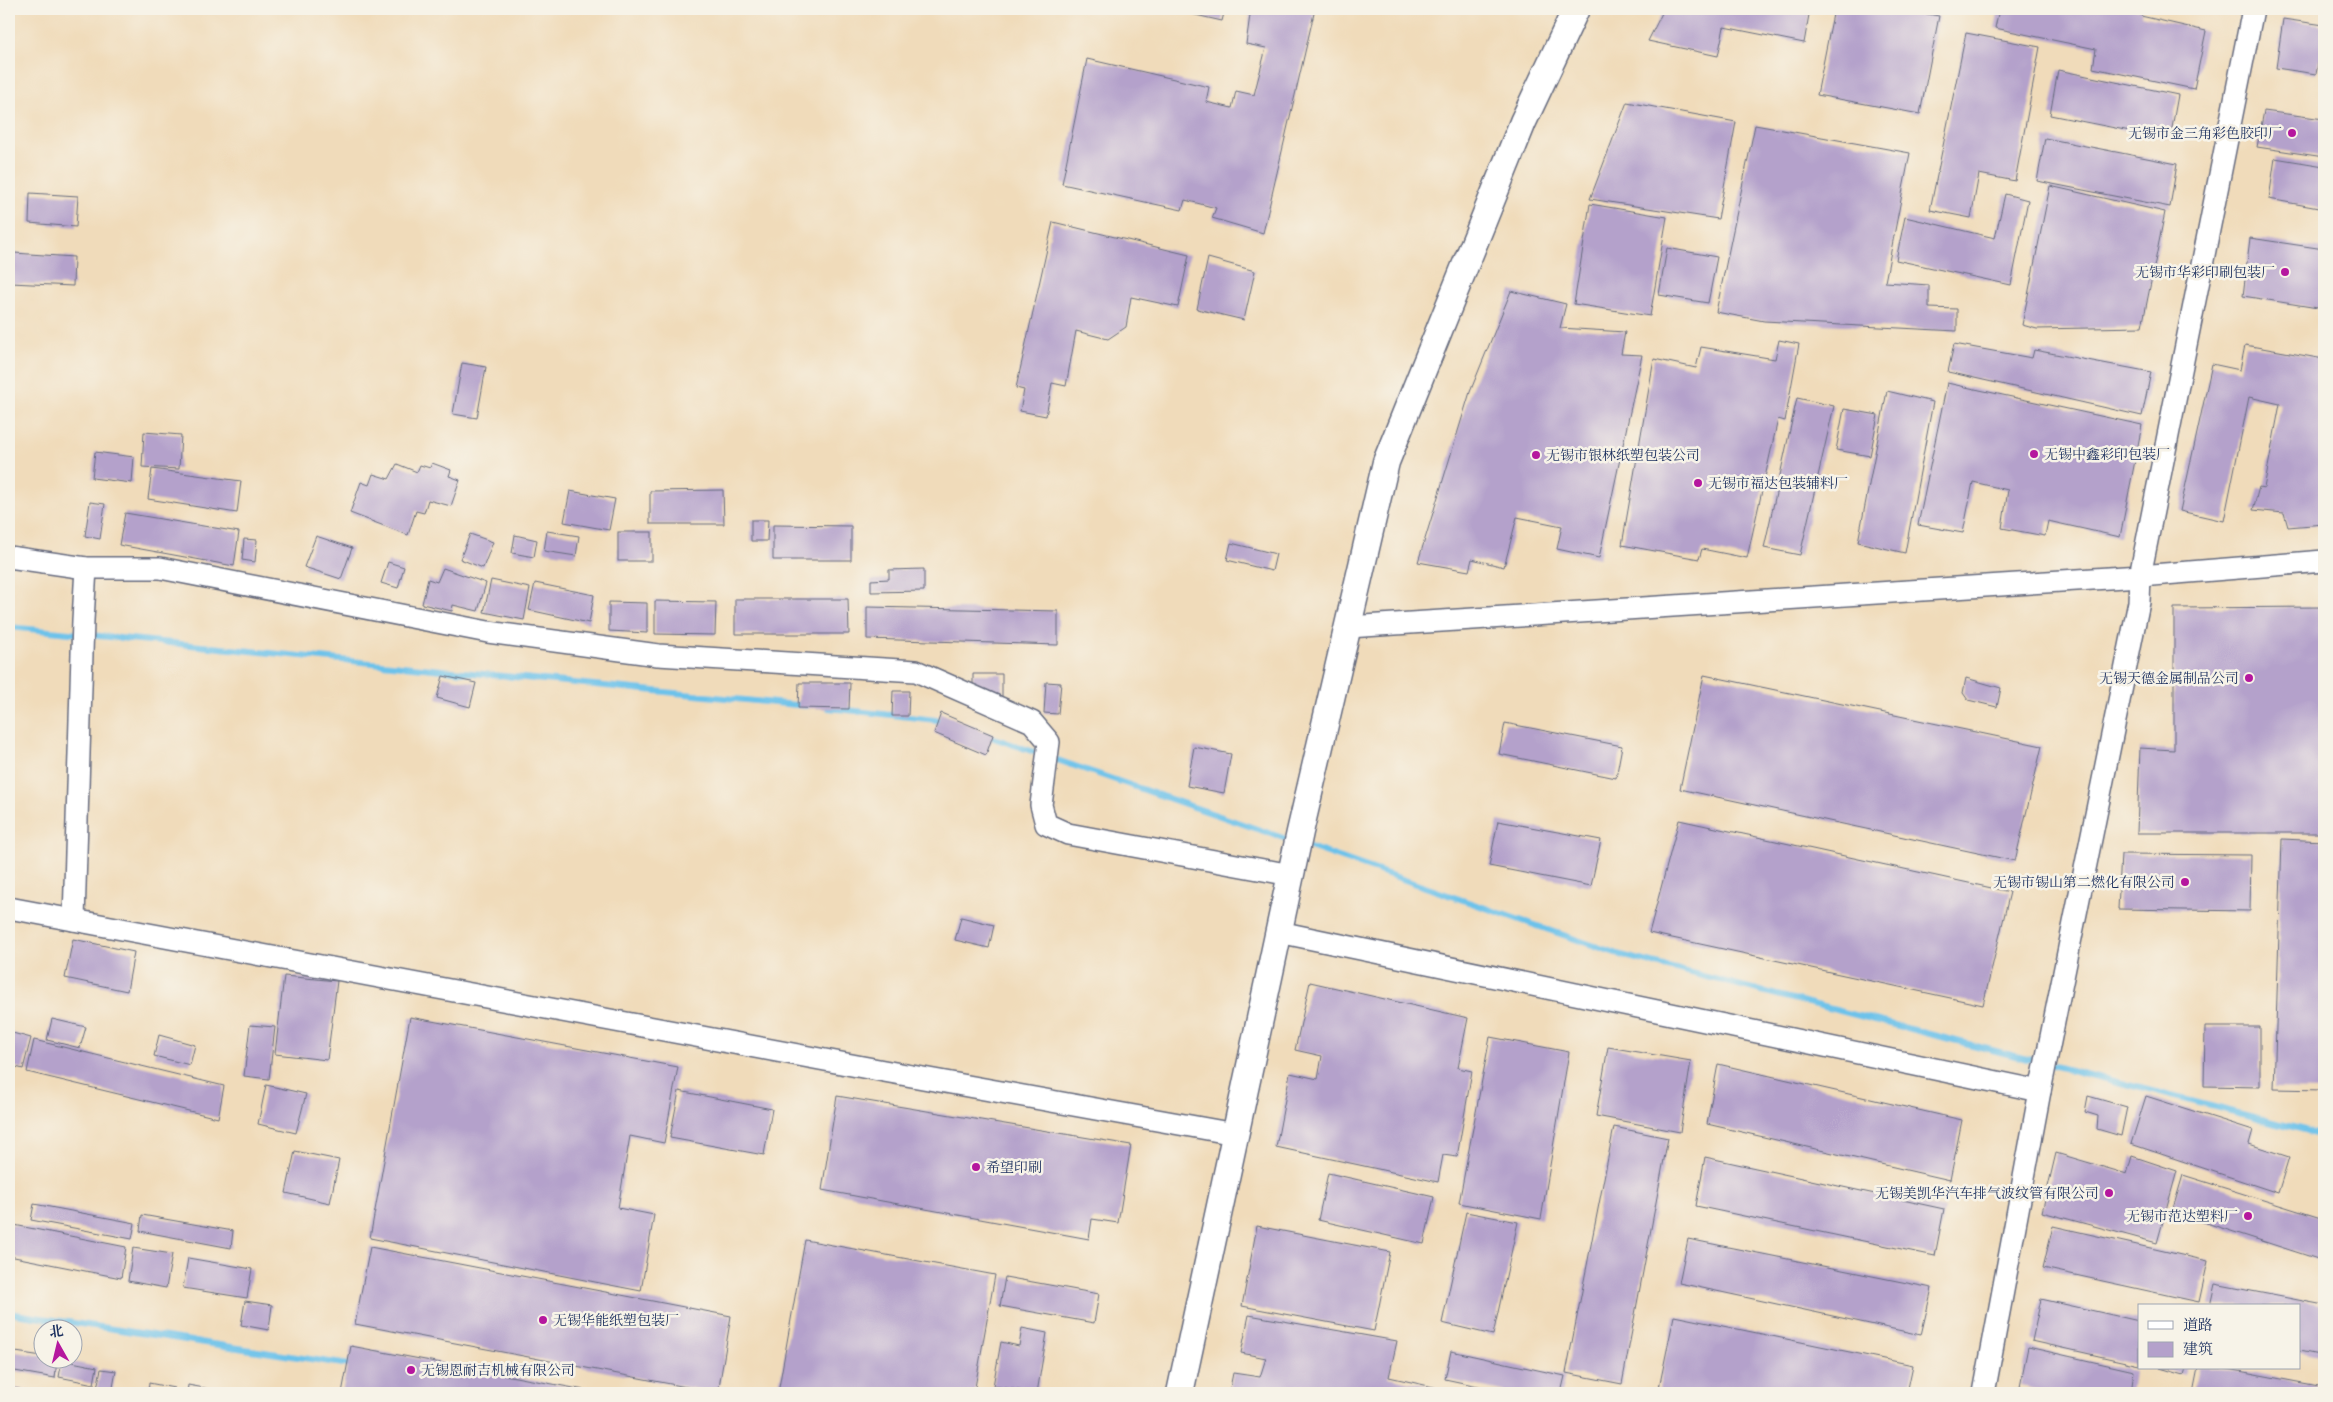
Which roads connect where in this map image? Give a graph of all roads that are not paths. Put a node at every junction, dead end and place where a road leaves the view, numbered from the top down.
1 (1576, 9) edge
2 (2253, 9) edge
3 (9, 557) edge
4 (2324, 561) edge
5 (86, 568) junction
6 (2140, 576) junction
7 (1348, 627) junction
8 (1293, 866) junction
9 (9, 908) edge
10 (74, 920) junction
11 (1279, 932) junction
12 (2042, 1084) junction
13 (1235, 1134) junction
14 (1180, 1393) edge
15 (1984, 1393) edge

1 - 7 street
2 - 6 street
3 - 5 street
4 - 6 street
5 - 8 street
5 - 10 street
6 - 7 street
6 - 12 street
7 - 8 street
8 - 11 street
9 - 10 street
10 - 13 street
11 - 12 street
11 - 13 street
12 - 15 street
13 - 14 street

